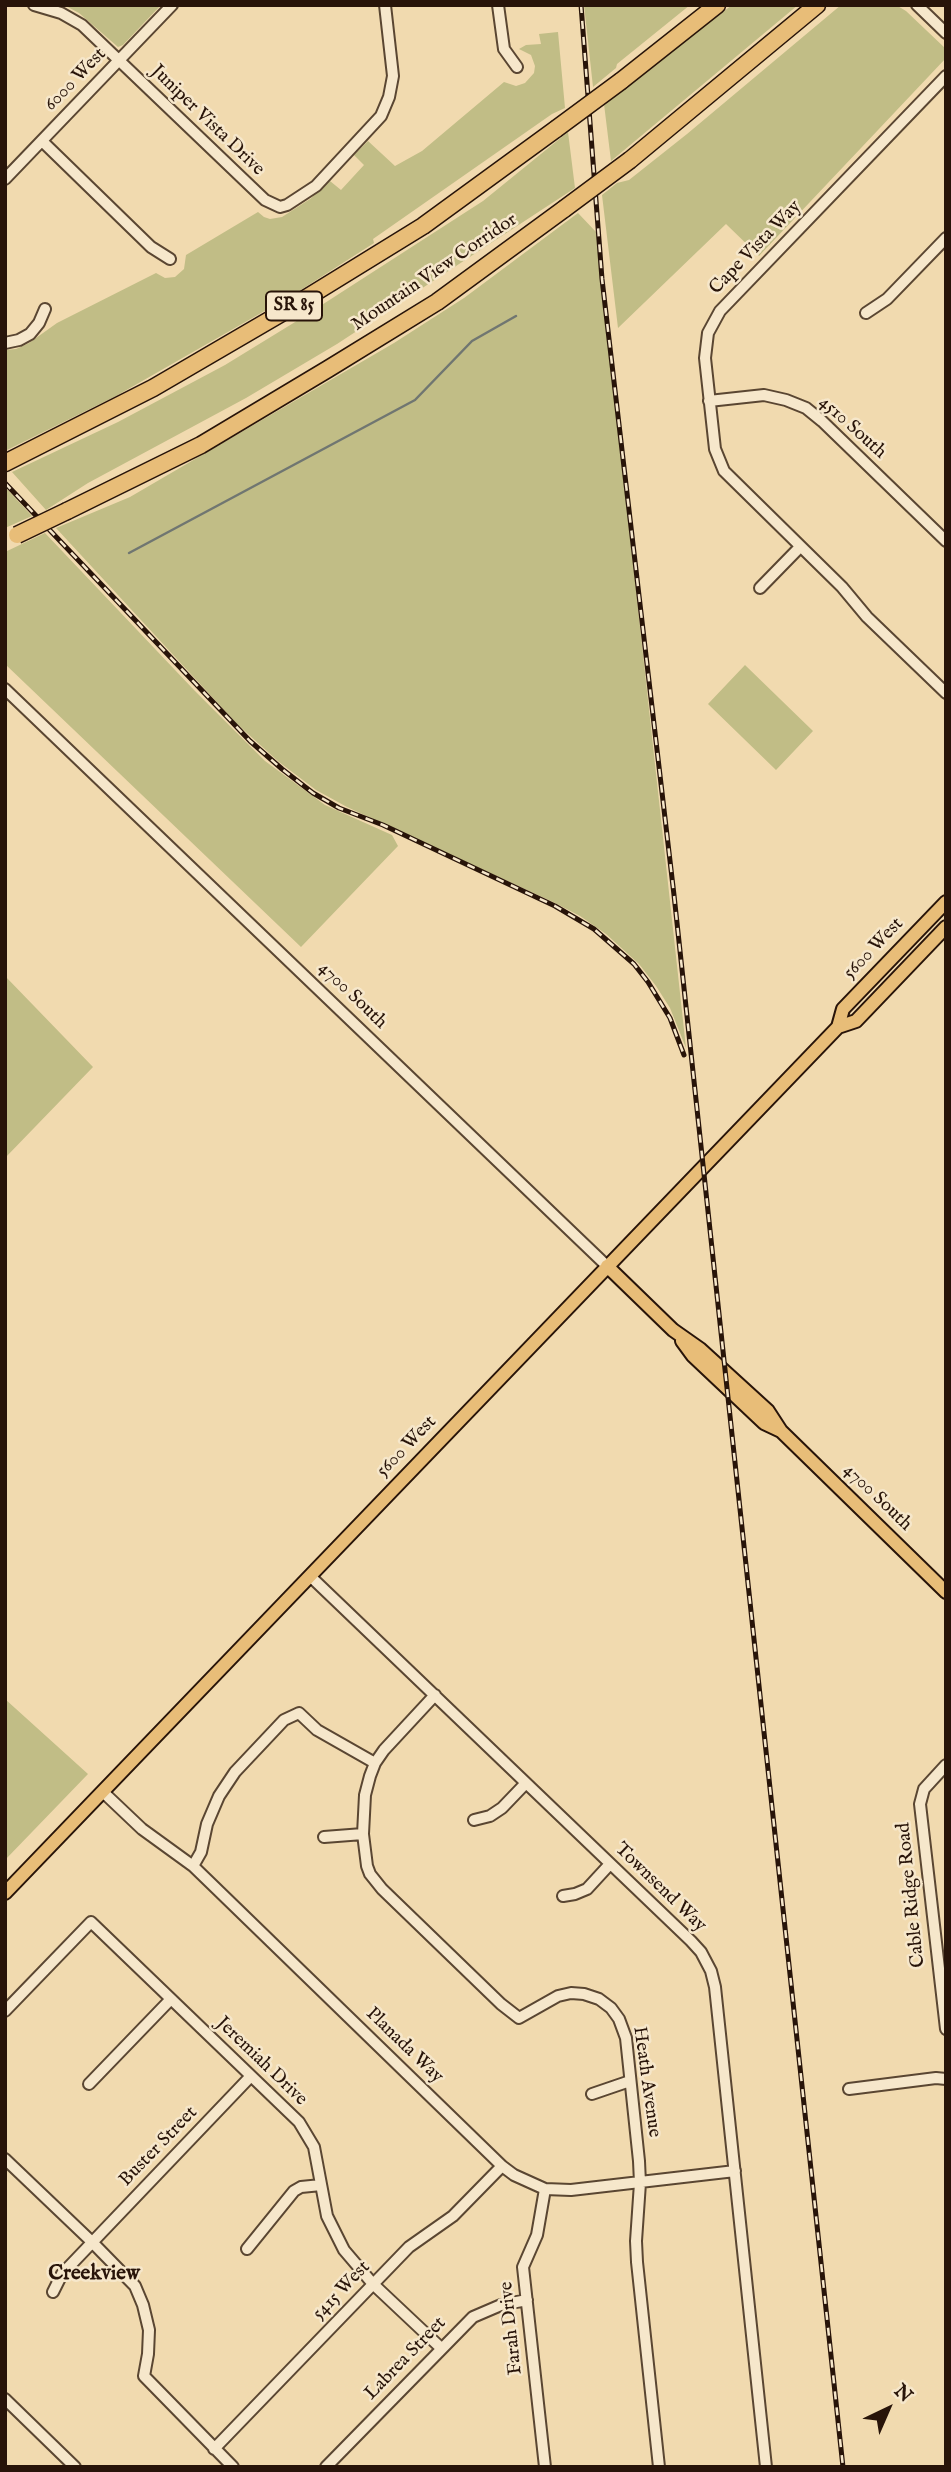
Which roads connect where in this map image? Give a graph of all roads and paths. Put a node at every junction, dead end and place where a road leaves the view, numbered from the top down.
1 (34, 5) edge
2 (172, 5) edge
3 (386, 5) edge
4 (498, 5) edge
5 (717, 5) edge
6 (817, 5) edge
7 (917, 5) edge
8 (946, 33) edge
9 (119, 61) junction
10 (517, 67) dead end
11 (946, 76) edge
12 (42, 141) junction
13 (5, 179) edge
14 (946, 238) edge
15 (170, 259) dead end
16 (45, 309) dead end
17 (866, 313) dead end
18 (5, 343) edge
19 (709, 401) junction
20 (11, 460) edge
21 (11, 538) edge
22 (946, 541) edge
23 (800, 547) junction
24 (760, 589) dead end
25 (5, 689) edge
26 (946, 693) edge
27 (946, 902) edge
28 (946, 927) edge
29 (838, 1027) junction
30 (607, 1266) junction
31 (310, 1576) junction
32 (946, 1592) edge
33 (435, 1695) junction
34 (375, 1763) junction
35 (946, 1765) edge
36 (526, 1783) junction
37 (103, 1792) junction
38 (474, 1820) dead end
39 (363, 1834) junction
40 (324, 1837) dead end
41 (610, 1864) junction
42 (193, 1866) junction
43 (5, 1893) edge
44 (563, 1896) dead end
45 (171, 1999) junction
46 (5, 2011) edge
47 (946, 2029) edge
48 (251, 2076) junction
49 (946, 2079) edge
50 (630, 2081) junction
51 (89, 2084) dead end
52 (849, 2089) dead end
53 (592, 2094) dead end
54 (7, 2165) edge
55 (502, 2166) junction
56 (734, 2171) junction
57 (640, 2183) junction
58 (321, 2185) junction
59 (545, 2189) junction
60 (92, 2242) junction
61 (247, 2249) dead end
62 (373, 2284) junction
63 (53, 2292) dead end
64 (527, 2300) junction
65 (441, 2347) junction
66 (5, 2399) edge
67 (214, 2449) junction
68 (74, 2466) edge
69 (233, 2467) edge
70 (326, 2467) edge
71 (545, 2467) edge
72 (659, 2467) edge
73 (766, 2467) edge

1 - 9 street, Juniper Vista Drive
2 - 9 street, 6000 West
3 - 9 street, Juniper Vista Drive
4 - 10 street
5 - 20 highway, SR 85, bridge
6 - 21 highway, Mountain View Corridor, bridge
7 - 8 street
9 - 12 street, 6000 West
11 - 19 street, Cape Vista Way
12 - 13 street, 6000 West
12 - 15 street
14 - 17 street
16 - 18 street
19 - 22 street, 4510 South
19 - 23 street, Cape Vista Way
23 - 24 street
23 - 26 street, Cape Vista Way
25 - 30 street, 4700 South
27 - 29 main road, 5600 West
28 - 29 main road, 5600 West
29 - 30 main road, 5600 West
30 - 31 main road, 5600 West
30 - 32 main road, 4700 South
31 - 33 street, Townsend Way
31 - 37 main road, 5600 West
33 - 34 street, Heath Avenue
33 - 36 street, Townsend Way
34 - 39 street, Heath Avenue
34 - 42 street
35 - 47 street, Cable Ridge Road
36 - 38 street
36 - 41 street, Townsend Way
37 - 42 street, Planada Way
37 - 43 main road, 5600 West
39 - 40 street
39 - 50 street, Heath Avenue
41 - 44 street
41 - 56 street, Townsend Way
42 - 55 street, Planada Way
45 - 46 street, Jeremiah Drive
45 - 48 street, Jeremiah Drive
45 - 51 street
48 - 58 street, Jeremiah Drive
48 - 60 street, Buster Street
49 - 52 street
50 - 53 street
50 - 57 street, Heath Avenue
54 - 60 street
55 - 59 street, Planada Way
55 - 62 street, 5415 West
56 - 57 street, Planada Way
56 - 73 street, Townsend Way
57 - 59 street, Planada Way
57 - 72 street, Heath Avenue
58 - 61 street
58 - 62 street, Jeremiah Drive
59 - 64 street, Farah Drive
60 - 63 street, Buster Street
60 - 67 street
62 - 65 street, Jeremiah Drive
62 - 67 street, 5415 West
64 - 65 street, Labrea Street
64 - 71 street, Farah Drive
65 - 70 street, Labrea Street
66 - 68 street
67 - 69 street

